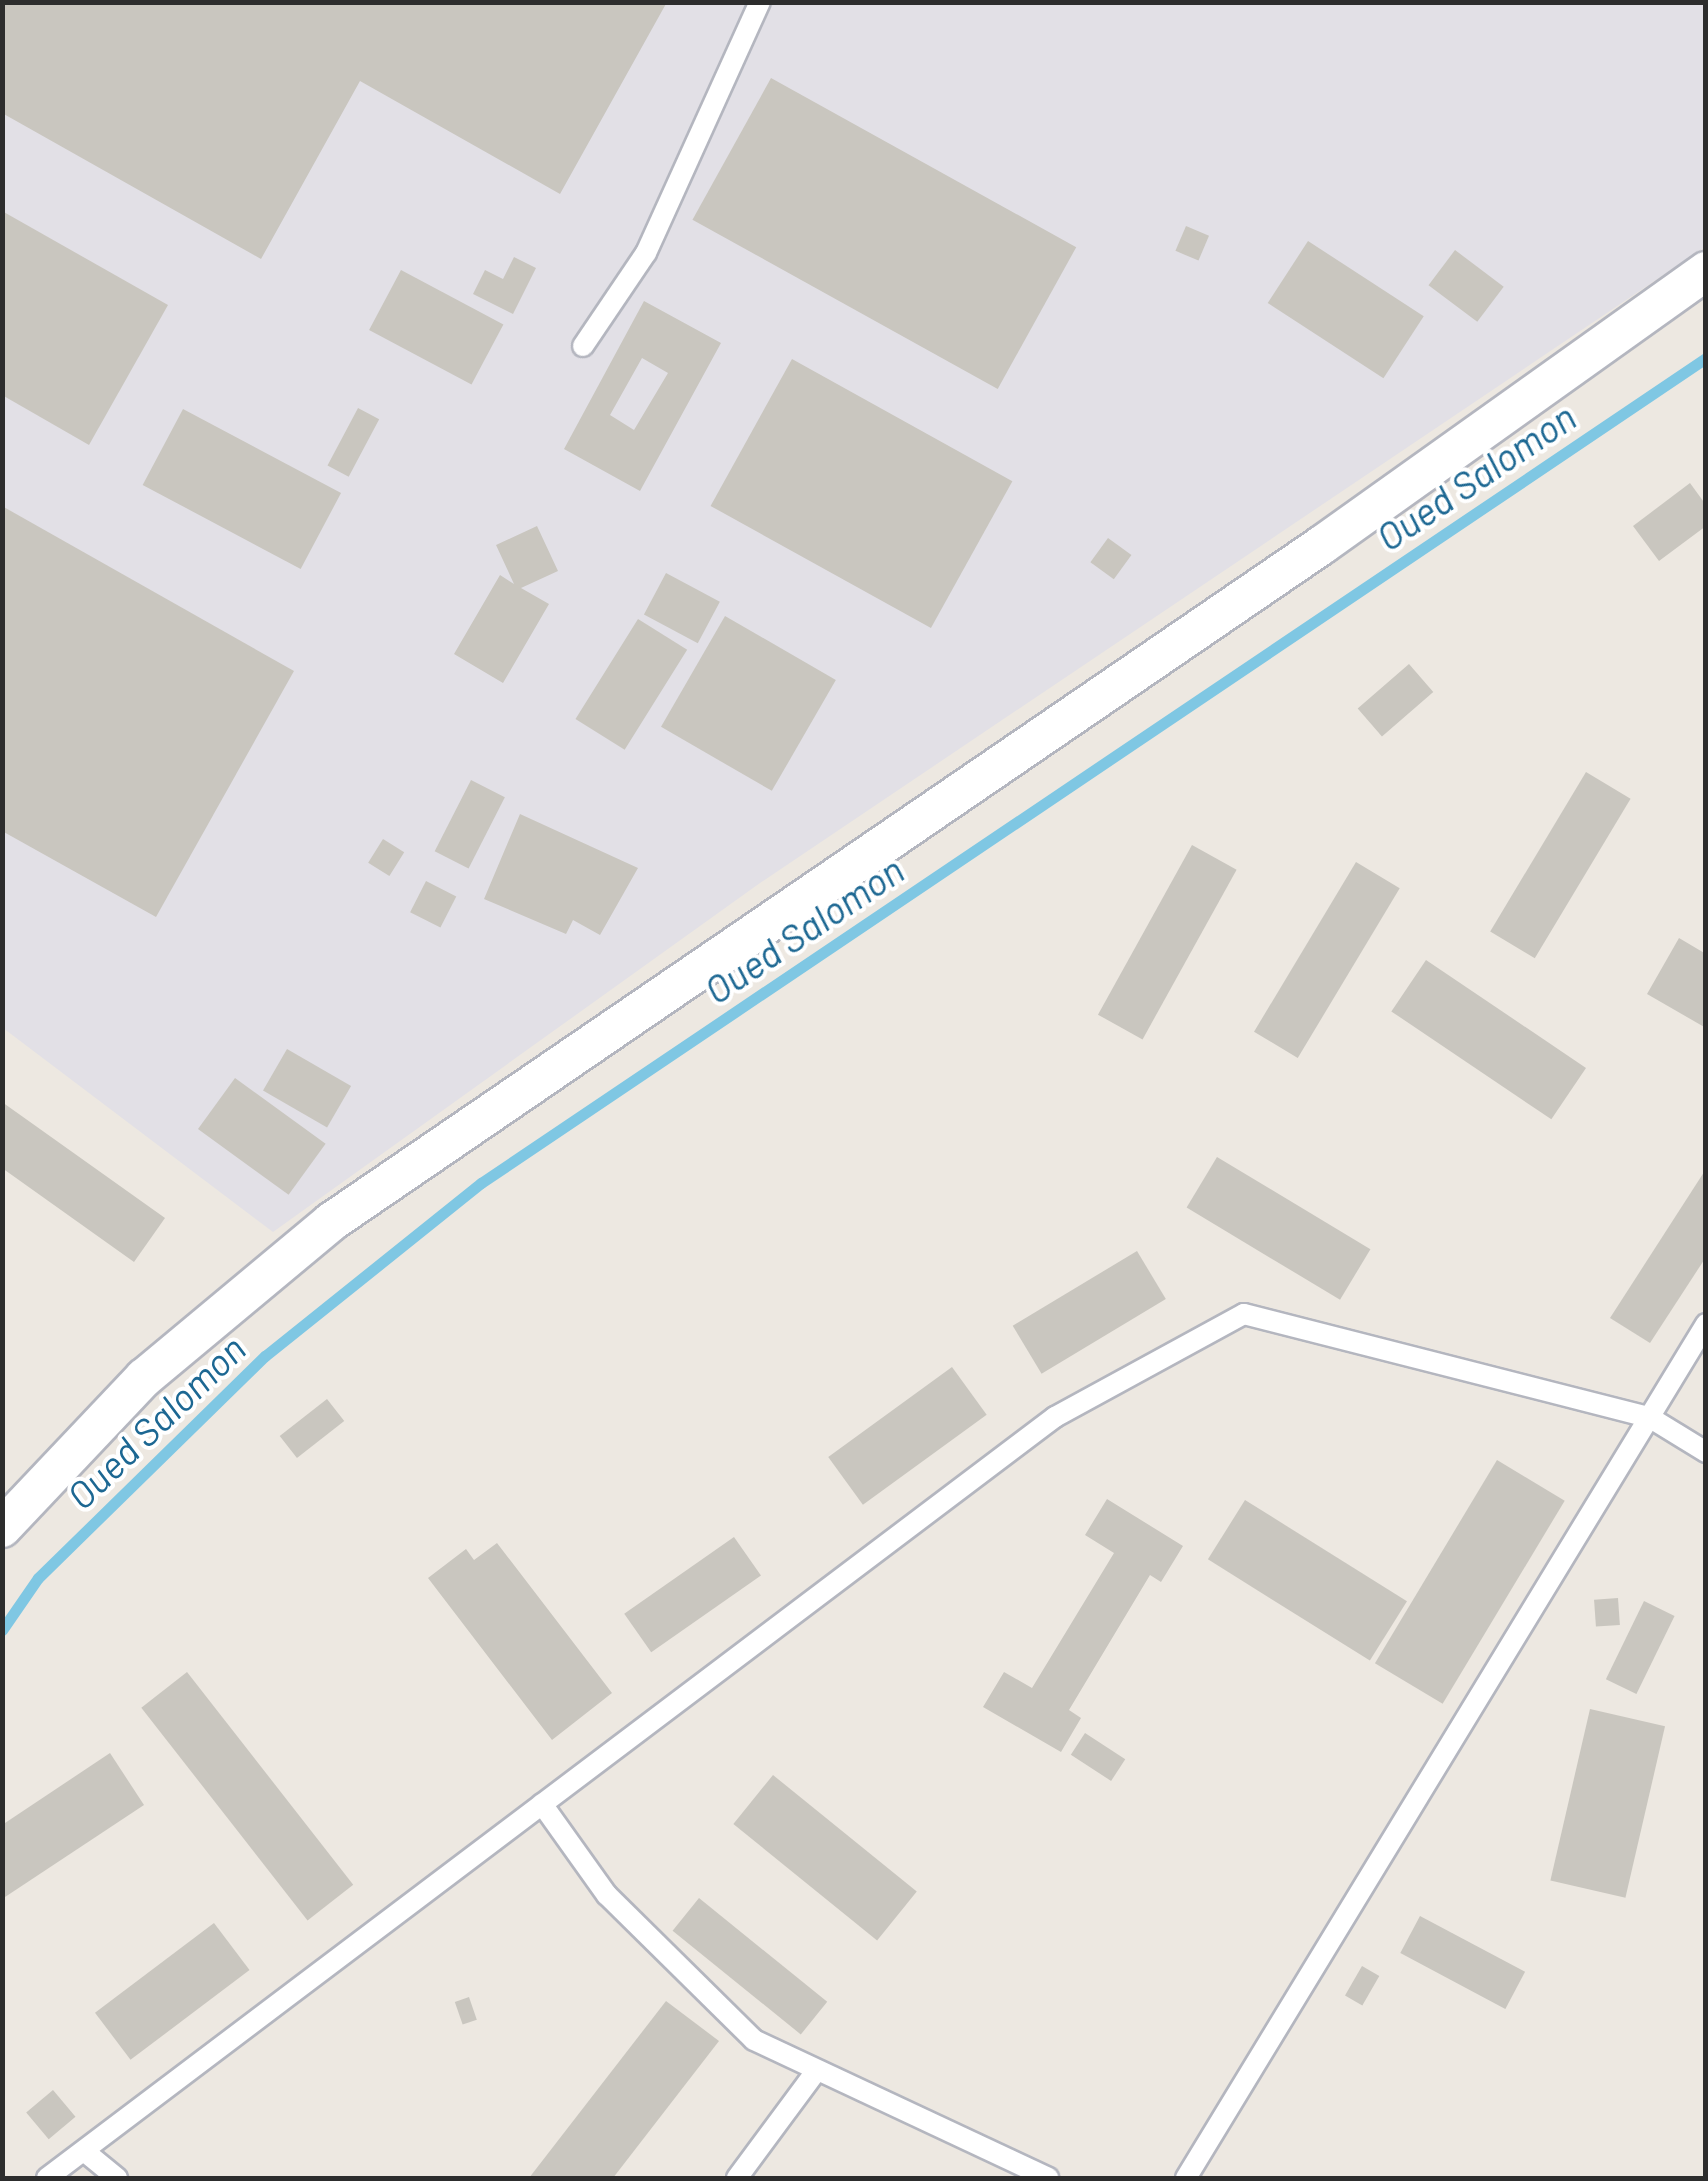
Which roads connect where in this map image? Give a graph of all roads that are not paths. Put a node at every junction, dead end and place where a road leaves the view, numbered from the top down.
1 (760, 2) edge
2 (1706, 271) edge
3 (583, 346) dead end
4 (1706, 1324) edge
5 (1650, 1417) junction
6 (1706, 1452) edge
7 (2, 1528) edge
8 (542, 1804) junction
9 (817, 2070) junction
10 (84, 2151) junction
11 (47, 2178) edge
12 (118, 2178) edge
13 (737, 2178) edge
14 (1048, 2178) edge
15 (1186, 2178) edge

1 - 3 lane
2 - 7 street
4 - 5 lane
5 - 6 lane
5 - 8 lane
5 - 15 lane
8 - 9 lane
8 - 10 lane
9 - 13 lane
9 - 14 lane
10 - 11 lane
10 - 12 lane

